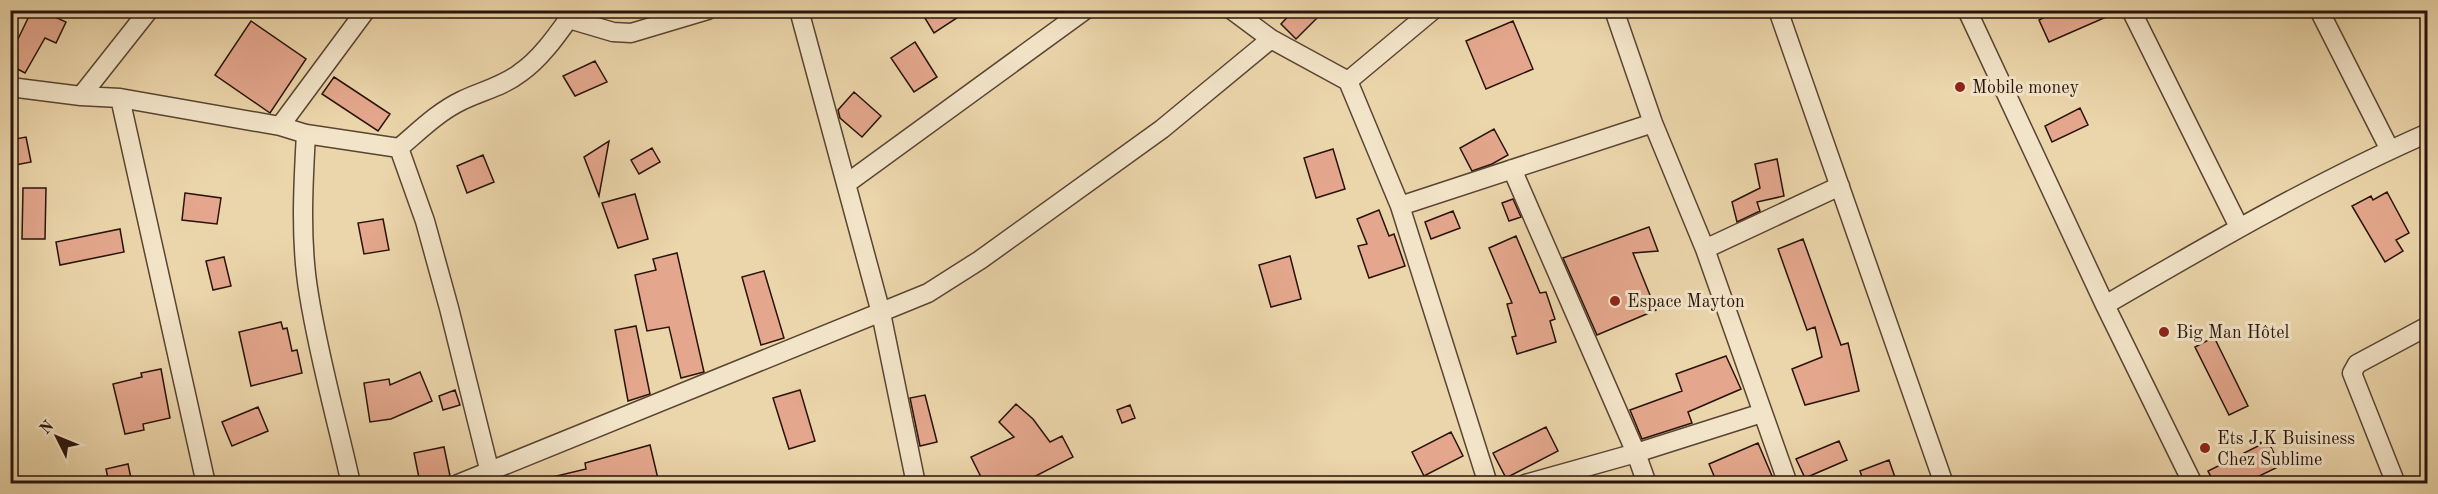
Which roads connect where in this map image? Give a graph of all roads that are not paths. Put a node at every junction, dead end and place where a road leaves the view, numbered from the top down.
1 (149, 10) edge
2 (366, 10) edge
3 (708, 10) edge
4 (799, 10) edge
5 (1085, 10) edge
6 (1232, 10) edge
7 (1433, 10) edge
8 (1614, 10) edge
9 (1778, 10) edge
10 (1967, 10) edge
11 (2131, 10) edge
12 (2319, 10) edge
13 (572, 15) edge
14 (1271, 39) junction
15 (1348, 81) junction
16 (10, 87) edge
17 (81, 96) junction
18 (120, 98) junction
19 (1653, 123) junction
20 (280, 126) junction
21 (2427, 133) edge
22 (306, 134) junction
23 (399, 148) junction
24 (2390, 150) junction
25 (1512, 169) junction
26 (846, 184) junction
27 (1840, 186) junction
28 (1400, 206) junction
29 (2239, 227) junction
30 (1705, 249) junction
31 (2104, 305) junction
32 (881, 314) junction
33 (2427, 326) edge
34 (1762, 413) junction
35 (1636, 453) junction
36 (491, 477) edge
37 (206, 483) edge
38 (351, 483) edge
39 (458, 483) edge
40 (916, 483) edge
41 (1488, 483) edge
42 (1525, 483) edge
43 (1647, 483) edge
44 (1788, 483) edge
45 (1944, 483) edge
46 (2193, 483) edge
47 (2396, 483) edge

1 - 17 street
2 - 20 street
3 - 13 street
4 - 26 street
5 - 26 street
6 - 14 street
7 - 15 street
8 - 19 street
9 - 27 street
10 - 31 street
11 - 29 street
12 - 24 street
13 - 23 street
14 - 15 street
14 - 32 street
15 - 28 street
16 - 17 street
17 - 18 street
18 - 20 street
18 - 37 street
19 - 25 street
19 - 30 street
20 - 22 street
21 - 24 street
22 - 23 street
22 - 38 street
23 - 36 street
24 - 29 street
25 - 28 street
25 - 35 street
26 - 32 street
27 - 30 street
27 - 45 street
28 - 41 street
29 - 31 street
30 - 34 street
31 - 46 street
32 - 36 street
32 - 40 street
33 - 47 street
34 - 35 street
34 - 44 street
35 - 42 street
35 - 43 street
36 - 39 street

